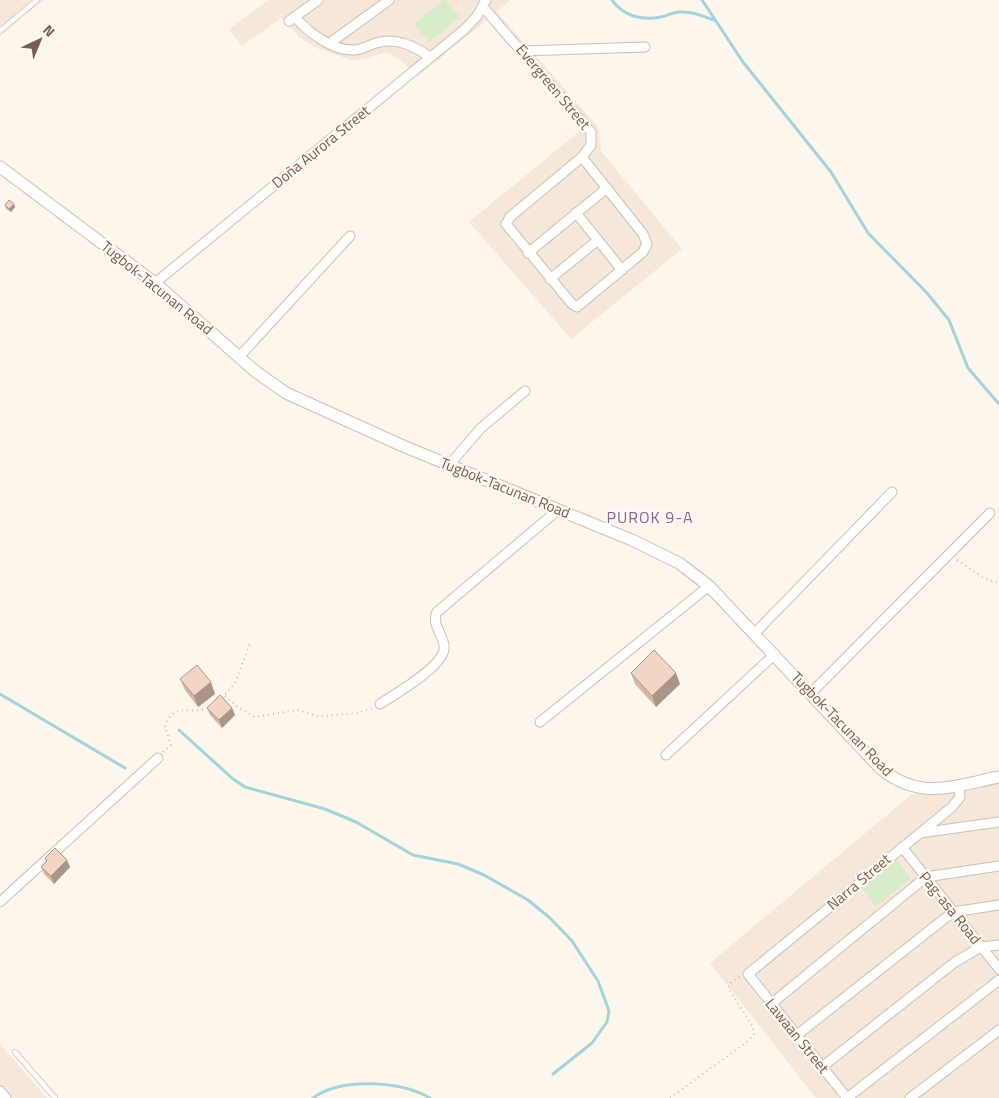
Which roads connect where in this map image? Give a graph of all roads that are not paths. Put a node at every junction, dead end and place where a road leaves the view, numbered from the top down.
1 (36, 0) edge
2 (318, 0) edge
3 (389, 0) edge
4 (485, 4) edge
5 (0, 31) edge
6 (330, 43) junction
7 (645, 47) dead end
8 (522, 51) junction
9 (430, 57) junction
10 (582, 158) junction
11 (0, 167) edge
12 (607, 188) junction
13 (576, 213) junction
14 (350, 236) dead end
15 (598, 240) junction
16 (528, 253) junction
17 (622, 270) junction
18 (550, 279) junction
19 (155, 283) junction
20 (239, 357) junction
21 (525, 391) dead end
22 (449, 465) junction
23 (892, 492) dead end
24 (558, 510) junction
25 (990, 513) dead end
26 (709, 586) junction
27 (755, 633) junction
28 (775, 654) junction
29 (811, 693) junction
30 (380, 704) road end
31 (540, 722) dead end
32 (666, 755) dead end
33 (158, 758) dead end
34 (999, 777) edge
35 (960, 785) junction
36 (999, 822) edge
37 (920, 833) junction
38 (902, 847) junction
39 (999, 866) edge
40 (926, 877) junction
41 (0, 902) edge
42 (999, 906) edge
43 (953, 912) junction
44 (999, 944) edge
45 (981, 947) junction
46 (999, 969) edge
47 (748, 974) joint
48 (999, 980) edge
49 (772, 1004) junction
50 (999, 1030) edge
51 (797, 1035) junction
52 (15, 1052) dead end
53 (822, 1067) junction
54 (0, 1091) edge
55 (6, 1098) edge
56 (55, 1098) edge
57 (847, 1098) edge
58 (910, 1098) edge

1 - 5 lane
2 - 6 street
3 - 6 street
4 - 8 street, Evergreen Street
4 - 9 street, Doña Aurora Street
6 - 9 street
7 - 8 street
8 - 10 street, Evergreen Street
9 - 19 street, Doña Aurora Street
10 - 12 street
10 - 16 street
11 - 19 street, Tugbok-Tacunan Road
12 - 13 street
12 - 17 street
13 - 15 street
13 - 16 street
14 - 20 street
15 - 17 street
15 - 18 street
16 - 18 street
17 - 18 street
19 - 20 street, Tugbok-Tacunan Road
20 - 22 street, Tugbok-Tacunan Road
21 - 22 street
22 - 24 street, Tugbok-Tacunan Road
23 - 27 street
24 - 26 street, Tugbok-Tacunan Road
24 - 30 street
25 - 29 street
26 - 27 street, Tugbok-Tacunan Road
26 - 31 street
27 - 28 street, Tugbok-Tacunan Road
28 - 29 street, Tugbok-Tacunan Road
28 - 32 street
29 - 35 street, Tugbok-Tacunan Road
33 - 41 street
34 - 35 street, Tugbok-Tacunan Road
35 - 37 street, Narra Street
36 - 37 street
37 - 38 street, Narra Street
38 - 40 street, Pag-asa Road
38 - 47 street, Narra Street
39 - 40 street
40 - 43 street, Pag-asa Road
40 - 49 street
42 - 43 street
43 - 45 street, Pag-asa Road
43 - 51 street
44 - 45 street
45 - 46 street, Pag-asa Road
45 - 53 street
47 - 49 street, Lawaan Street
48 - 57 street
49 - 51 street, Lawaan Street
50 - 58 street
51 - 53 street, Lawaan Street
52 - 56 lane
53 - 57 street, Lawaan Street
54 - 55 street

